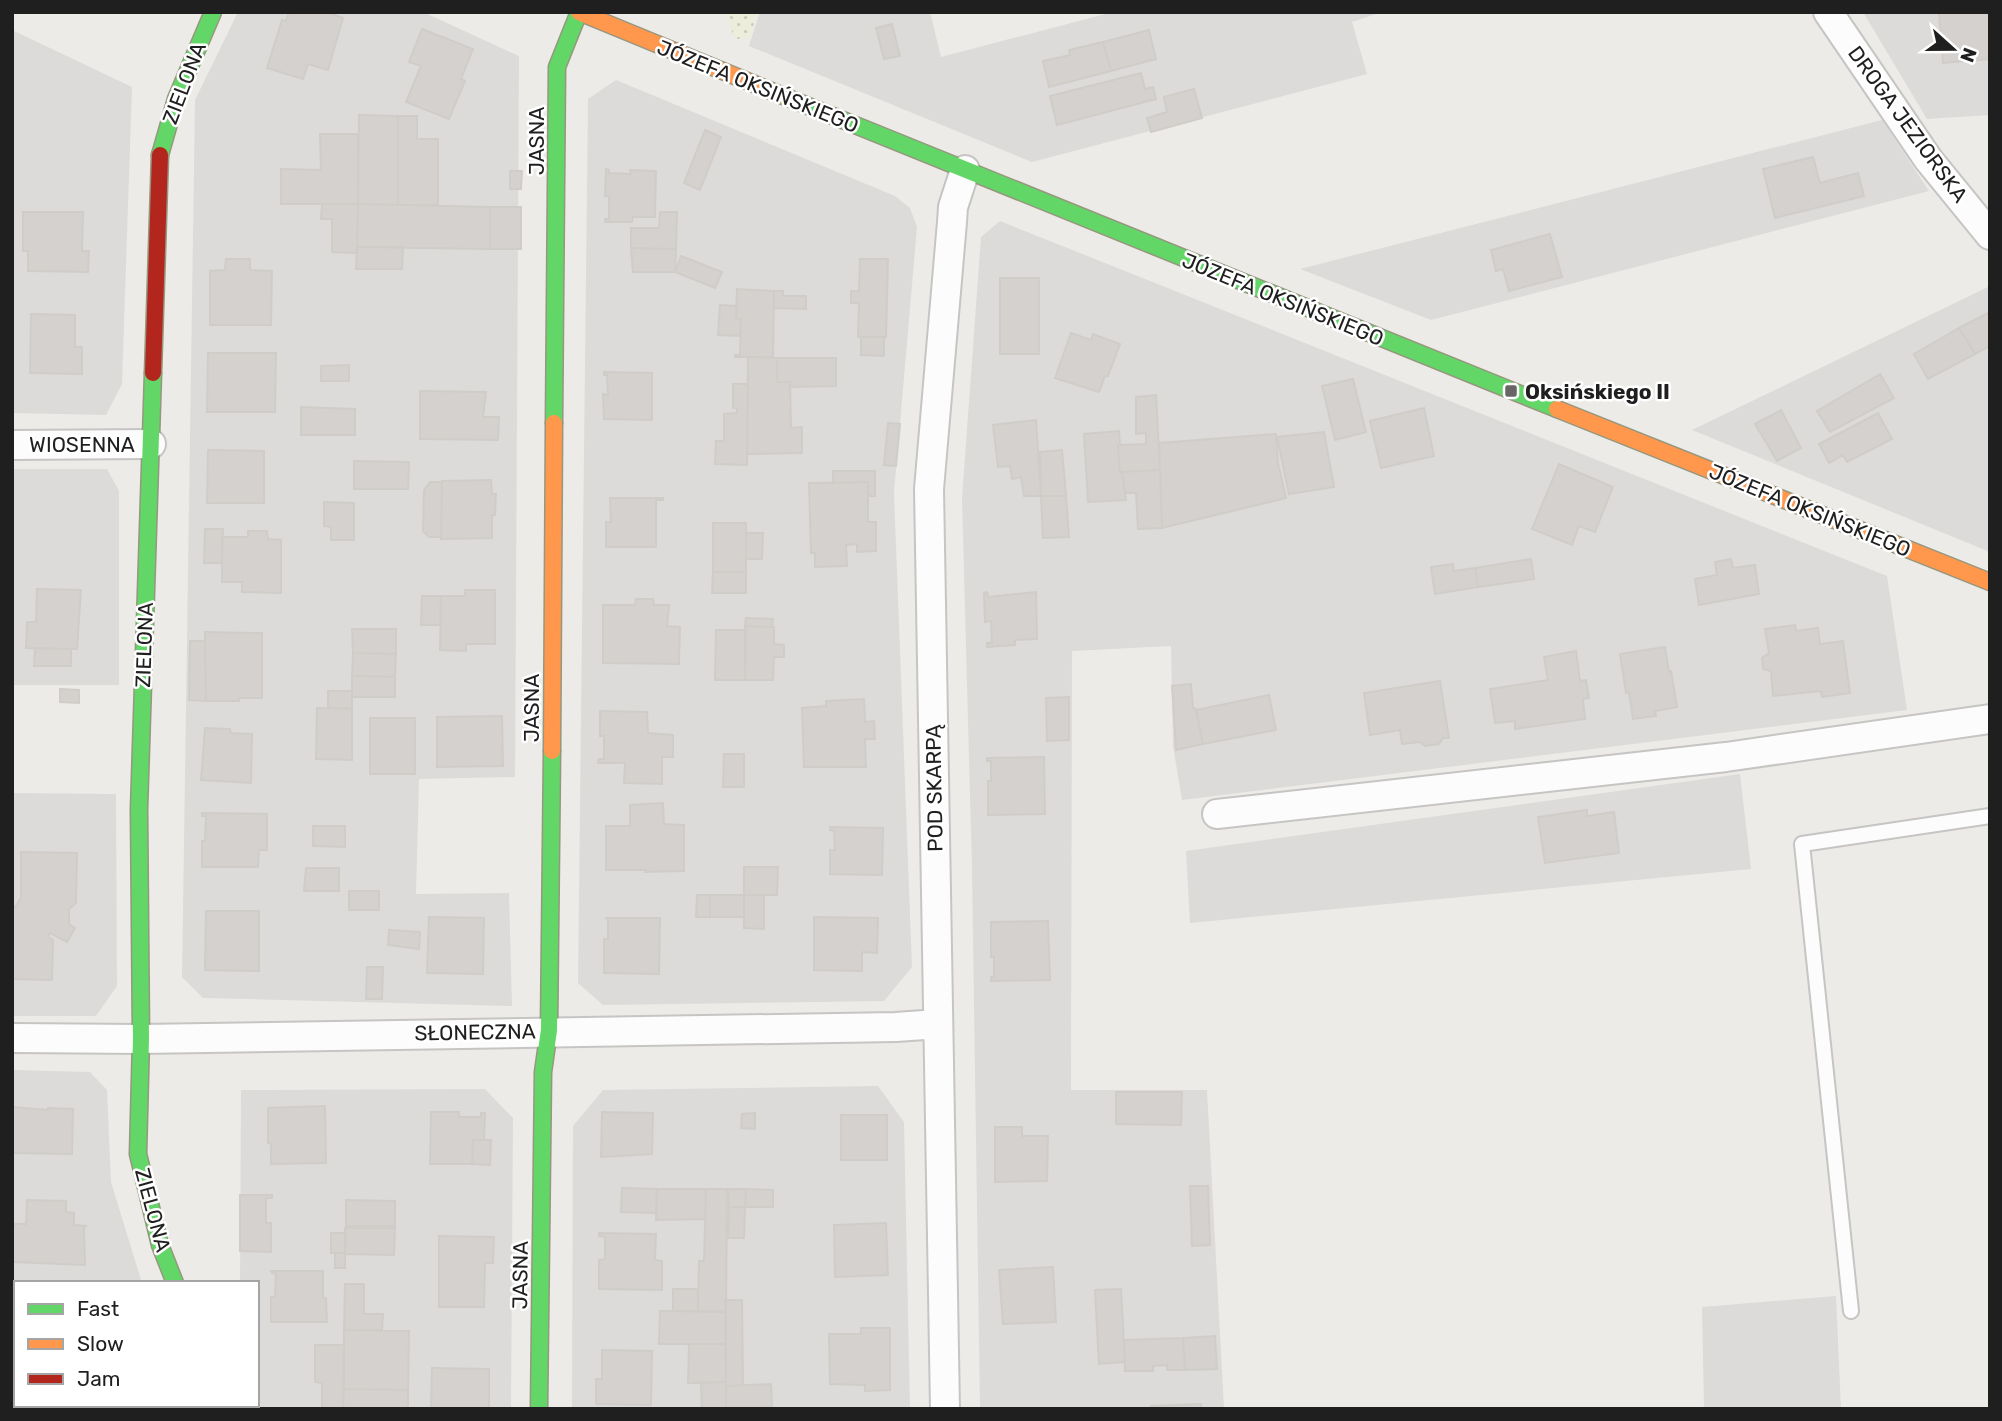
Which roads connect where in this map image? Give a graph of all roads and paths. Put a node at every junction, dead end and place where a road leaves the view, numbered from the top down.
1 (213, 12) edge
2 (579, 12) edge
3 (1828, 12) edge
4 (965, 170) junction
5 (1990, 235) edge
6 (151, 444) junction
7 (12, 445) edge
8 (1990, 582) edge
9 (1990, 719) edge
10 (1217, 814) dead end
11 (1990, 816) edge
12 (938, 1024) junction
13 (549, 1030) junction
14 (12, 1038) edge
15 (141, 1038) junction
16 (175, 1281) edge
17 (1851, 1311) dead end
18 (539, 1409) edge
19 (944, 1409) edge

1 - 6 street, ZIELONA
2 - 4 street, JÓZEFA OKSIŃSKIEGO
2 - 13 street, JASNA
3 - 5 street, DROGA JEZIORSKA
4 - 8 street, JÓZEFA OKSIŃSKIEGO
4 - 12 street, POD SKARPĄ
6 - 7 street, WIOSENNA
6 - 15 street, ZIELONA
9 - 10 street
11 - 17 lane
12 - 13 street, SŁONECZNA
12 - 19 street, POD SKARPĄ
13 - 15 street, SŁONECZNA
13 - 18 street, JASNA
14 - 15 street, SŁONECZNA
15 - 16 street, ZIELONA

